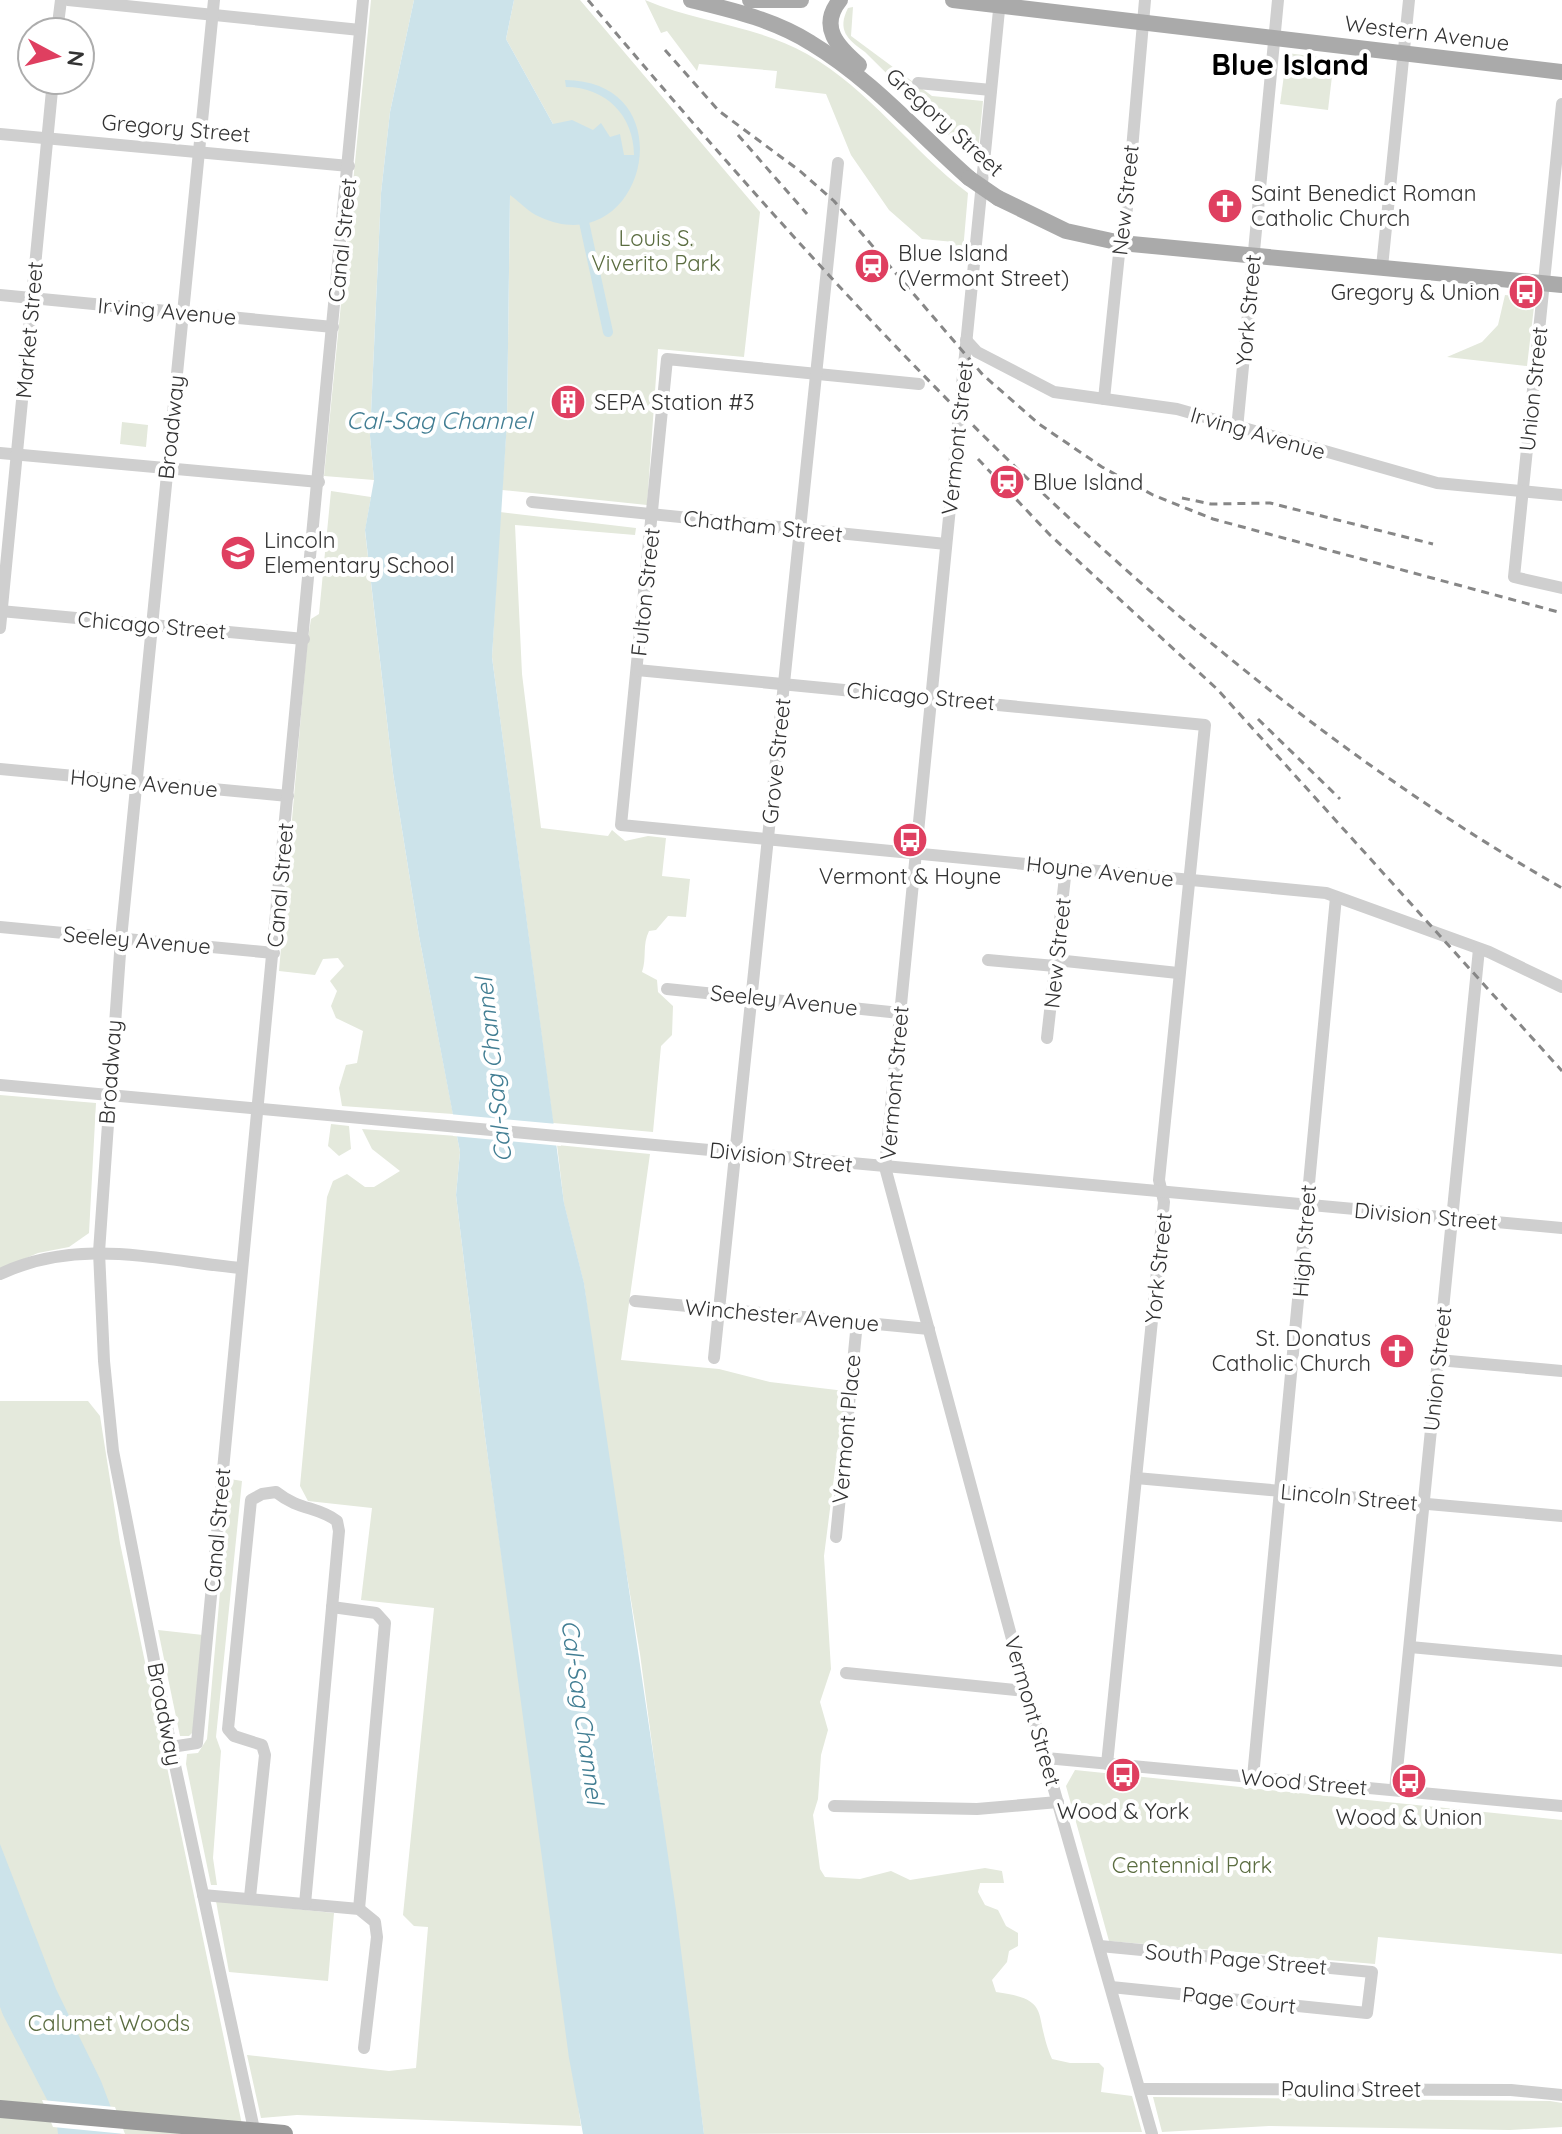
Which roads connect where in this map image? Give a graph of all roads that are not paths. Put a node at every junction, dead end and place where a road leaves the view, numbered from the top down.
1 (68, 0) edge
2 (214, 0) edge
3 (363, 0) edge
4 (691, 0) edge
5 (750, 0) edge
6 (801, 0) edge
7 (840, 0) edge
8 (953, 0) edge
9 (1145, 0) edge
10 (1278, 0) edge
11 (1409, 0) edge
12 (1000, 2) edge
13 (213, 16) junction
14 (1143, 22) junction
15 (360, 30) junction
16 (1275, 37) junction
17 (1404, 53) junction
18 (1562, 72) edge
19 (918, 83) dead end
20 (991, 90) junction
21 (51, 96) edge
22 (1562, 104) edge
23 (911, 122) junction
24 (0, 134) edge
25 (47, 138) junction
26 (198, 152) junction
27 (838, 163) dead end
28 (349, 166) junction
29 (1121, 243) junction
30 (1253, 254) junction
31 (1382, 267) junction
32 (1544, 283) junction
33 (1562, 285) edge
34 (0, 295) edge
35 (32, 298) junction
36 (182, 313) junction
37 (333, 327) junction
38 (966, 340) junction
39 (816, 374) junction
40 (919, 384) dead end
41 (1104, 399) junction
42 (1237, 429) junction
43 (0, 453) edge
44 (17, 454) junction
45 (167, 468) junction
46 (319, 482) junction
47 (1523, 492) junction
48 (1562, 495) edge
49 (532, 502) dead end
50 (653, 515) junction
51 (800, 530) junction
52 (946, 544) junction
53 (1562, 588) edge
54 (1, 611) edge
55 (152, 624) junction
56 (0, 628) edge
57 (304, 639) junction
58 (637, 670) junction
59 (783, 684) junction
60 (931, 697) junction
61 (1205, 725) joint
62 (0, 769) edge
63 (136, 782) junction
64 (288, 796) junction
65 (621, 825) joint
66 (768, 839) junction
67 (916, 854) junction
68 (1066, 868) junction
69 (1188, 880) junction
70 (1336, 897) junction
71 (0, 927) edge
72 (121, 939) junction
73 (1479, 949) junction
74 (274, 953) junction
75 (988, 960) dead end
76 (1056, 963) junction
77 (1178, 973) junction
78 (1562, 987) edge
79 (667, 989) dead end
80 (753, 996) junction
81 (900, 1013) junction
82 (1047, 1038) dead end
83 (0, 1085) edge
84 (107, 1094) junction
85 (257, 1107) junction
86 (736, 1152) junction
87 (885, 1167) junction
88 (1162, 1192) junction
89 (1308, 1205) junction
90 (1452, 1218) junction
91 (1562, 1228) edge
92 (99, 1252) junction
93 (240, 1268) junction
94 (0, 1274) edge
95 (635, 1301) dead end
96 (719, 1308) junction
97 (857, 1322) junction
98 (929, 1329) junction
99 (714, 1358) dead end
100 (1438, 1360) junction
101 (1562, 1371) edge
102 (1136, 1478) junction
103 (1282, 1490) junction
104 (1424, 1503) junction
105 (1562, 1516) edge
106 (836, 1537) dead end
107 (332, 1607) junction
108 (1410, 1647) junction
109 (1562, 1661) edge
110 (846, 1673) dead end
111 (1026, 1691) junction
112 (171, 1747) junction
113 (1046, 1758) junction
114 (1107, 1764) junction
115 (1253, 1777) junction
116 (1395, 1790) junction
117 (1058, 1802) junction
118 (834, 1806) dead end
119 (1562, 1806) edge
120 (203, 1895) junction
121 (250, 1897) junction
122 (305, 1904) junction
123 (359, 1909) junction
124 (1100, 1946) junction
125 (1111, 1987) junction
126 (1367, 2013) joint
127 (364, 2048) dead end
128 (1140, 2089) junction
129 (1562, 2095) edge
130 (0, 2109) edge
131 (255, 2134) edge
132 (284, 2134) edge
133 (1152, 2134) edge

1 - 13 street
2 - 13 street, Broadway
3 - 15 street, Canal Street
4 - 23 main road, Gregory Street
5 - 6 main road
7 - 23 main road
8 - 12 main road, Western Avenue
9 - 14 street, New Street
10 - 16 street, York Street
11 - 17 street
12 - 14 main road, Western Avenue
12 - 20 street, Vermont Street
13 - 15 street
13 - 26 street, Broadway
14 - 16 main road, Western Avenue
14 - 29 street, New Street
15 - 28 street, Canal Street
16 - 17 main road, Western Avenue
16 - 30 street, York Street
17 - 18 main road, Western Avenue
17 - 31 street
19 - 20 street
20 - 38 street, Vermont Street
21 - 25 street, Market Street
22 - 32 street, Union Street
23 - 29 main road, Gregory Street, bridge
24 - 25 street, Gregory Street
25 - 26 street, Gregory Street
25 - 35 street, Market Street
26 - 28 street, Gregory Street
26 - 36 street, Broadway
27 - 39 street, Grove Street
28 - 37 street, Canal Street
29 - 30 main road, Gregory Street
29 - 41 street, New Street
30 - 31 main road, Gregory Street
30 - 42 street, York Street
31 - 32 main road, Gregory Street
32 - 33 main road, Gregory Street
32 - 47 street, Union Street
34 - 35 street, Irving Avenue
35 - 36 street, Irving Avenue
35 - 44 street, Market Street
36 - 37 street, Irving Avenue
36 - 45 street, Broadway
37 - 46 street, Canal Street
38 - 41 street, Irving Avenue
38 - 52 street, Vermont Street
39 - 40 street
39 - 50 street, Fulton Street
39 - 51 street, Grove Street
41 - 42 street, Irving Avenue
42 - 47 street, Irving Avenue
43 - 44 street
44 - 45 street
44 - 54 street, Market Street
45 - 46 street
45 - 55 street, Broadway
46 - 57 street, Canal Street
47 - 48 street, Irving Avenue
47 - 53 street, Union Street
49 - 50 street, Chatham Street
50 - 51 street, Chatham Street
50 - 58 street, Fulton Street
51 - 52 street, Chatham Street
51 - 59 street, Grove Street
52 - 60 street, Vermont Street
54 - 55 street, Chicago Street
54 - 56 street, Market Street
55 - 57 street, Chicago Street
55 - 63 street, Broadway
57 - 64 street, Canal Street
58 - 59 street, Chicago Street
58 - 65 street, Fulton Street
59 - 60 street, Chicago Street
59 - 66 street, Grove Street
60 - 61 street, Chicago Street
60 - 67 street, Vermont Street
61 - 69 street, York Street
62 - 63 street, Hoyne Avenue
63 - 64 street, Hoyne Avenue
63 - 72 street, Broadway
64 - 74 street, Canal Street
65 - 66 street, Hoyne Avenue
66 - 67 street, Hoyne Avenue
66 - 80 street, Grove Street
67 - 68 street, Hoyne Avenue
67 - 81 street, Vermont Street
68 - 69 street, Hoyne Avenue
68 - 76 street, New Street
69 - 70 street, Hoyne Avenue
69 - 77 street, York Street
70 - 73 street, Hoyne Avenue
70 - 89 street, High Street
71 - 72 street, Seeley Avenue
72 - 74 street, Seeley Avenue
72 - 84 street, Broadway
73 - 78 street, Hoyne Avenue
73 - 90 street, Union Street
74 - 85 street, Canal Street
75 - 76 street
76 - 77 street
76 - 82 street, New Street
77 - 88 street, York Street
79 - 80 street, Seeley Avenue
80 - 81 street, Seeley Avenue
80 - 86 street, Grove Street
81 - 87 street, Vermont Street
83 - 84 street, Division Street
84 - 85 street, Division Street
84 - 92 street, Broadway
85 - 86 street, Division Street
85 - 93 street, Canal Street
86 - 87 street, Division Street
86 - 96 street, Grove Street
87 - 88 street, Division Street
87 - 98 street, Vermont Street
88 - 89 street, Division Street
88 - 102 street, York Street
89 - 90 street, Division Street
89 - 103 street, High Street
90 - 91 street, Division Street
90 - 100 street, Union Street
92 - 93 street
92 - 94 street
92 - 112 street, Broadway
93 - 112 street, Canal Street
95 - 96 street, Winchester Avenue
96 - 97 street, Winchester Avenue
96 - 99 street, Grove Street
97 - 98 street, Winchester Avenue
97 - 106 street, Vermont Place
98 - 111 street, Vermont Street
100 - 101 street
100 - 104 street, Union Street
102 - 103 street, Lincoln Street
102 - 114 street, York Street
103 - 104 street, Lincoln Street
103 - 115 street, High Street
104 - 105 street, Lincoln Street
104 - 108 street, Union Street
107 - 121 street
107 - 122 street
107 - 123 street
108 - 109 street
108 - 116 street, Union Street
110 - 111 street
111 - 113 street, Vermont Street
112 - 120 street, Broadway
113 - 114 street, Wood Street
113 - 117 street, Vermont Street
114 - 115 street, Wood Street
115 - 116 street, Wood Street
116 - 119 street, Wood Street
117 - 118 street
117 - 124 street, Vermont Street
120 - 121 street
120 - 131 street, Broadway
121 - 122 street
122 - 123 street
123 - 127 street
124 - 125 street, Vermont Street
124 - 126 street, South Page Street
125 - 126 street, Page Court
125 - 128 street, Vermont Street
128 - 129 street, Paulina Street
128 - 133 street, Vermont Street
130 - 132 highway, bridge

